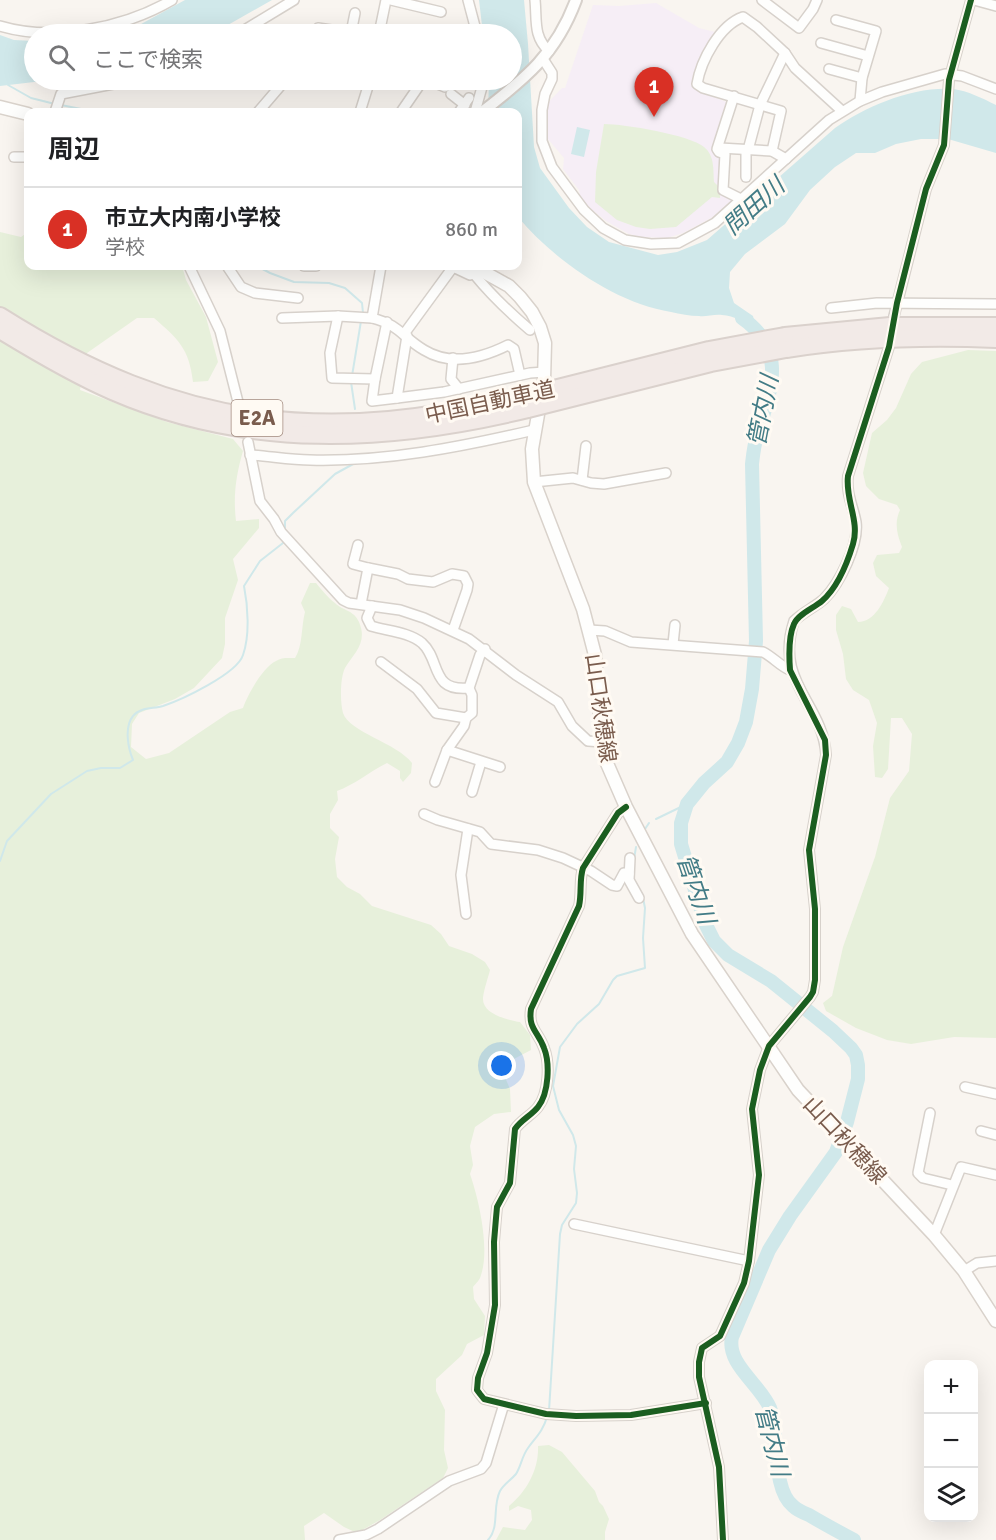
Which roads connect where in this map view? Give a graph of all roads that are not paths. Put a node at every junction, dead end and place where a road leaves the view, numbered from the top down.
1 (172, 0) edge
2 (294, 0) edge
3 (386, 0) edge
4 (391, 0) edge
5 (468, 0) edge
6 (535, 0) edge
7 (576, 0) edge
8 (762, 0) edge
9 (817, 0) edge
10 (972, 0) edge
11 (996, 6) edge
12 (441, 12) dead end
13 (355, 14) dead end
14 (836, 20) dead end
15 (103, 24) edge
16 (254, 24) edge
17 (353, 24) edge
18 (381, 24) edge
19 (474, 24) edge
20 (0, 26) edge
21 (24, 31) edge
22 (821, 43) dead end
23 (785, 53) junction
24 (868, 56) junction
25 (544, 58) junction
26 (829, 69) dead end
27 (950, 77) junction
28 (862, 78) junction
29 (522, 80) edge
30 (996, 89) edge
31 (82, 90) edge
32 (277, 90) edge
33 (367, 90) edge
34 (417, 90) edge
35 (481, 90) edge
36 (511, 90) edge
37 (451, 94) dead end
38 (734, 96) junction
39 (860, 101) junction
40 (465, 105) edge
41 (760, 105) junction
42 (56, 106) edge
43 (0, 107) edge
44 (261, 108) edge
45 (361, 108) edge
46 (406, 108) edge
47 (476, 108) edge
48 (487, 108) edge
49 (842, 111) junction
50 (24, 113) edge
51 (720, 148) dead end
52 (747, 150) junction
53 (772, 151) junction
54 (14, 157) dead end
55 (24, 157) edge
56 (786, 159) junction
57 (746, 177) dead end
58 (741, 199) junction
59 (191, 270) edge
60 (230, 270) edge
61 (380, 270) edge
62 (451, 270) edge
63 (459, 270) edge
64 (473, 270) edge
65 (475, 270) edge
66 (476, 270) edge
67 (298, 298) dead end
68 (897, 303) junction
69 (996, 304) edge
70 (831, 308) dead end
71 (0, 316) edge
72 (338, 316) junction
73 (894, 316) dead end
74 (282, 318) dead end
75 (372, 318) junction
76 (387, 322) junction
77 (996, 326) edge
78 (0, 330) edge
79 (530, 330) dead end
80 (405, 335) junction
81 (996, 339) edge
82 (785, 343) junction
83 (889, 347) dead end
84 (453, 358) junction
85 (545, 372) junction
86 (520, 375) junction
87 (375, 379) junction
88 (459, 389) junction
89 (397, 398) junction
90 (238, 402) dead end
91 (531, 402) junction
92 (534, 430) junction
93 (248, 442) dead end
94 (585, 446) dead end
95 (250, 454) junction
96 (666, 473) dead end
97 (582, 480) junction
98 (534, 482) junction
99 (358, 545) dead end
100 (368, 568) junction
101 (362, 604) junction
102 (372, 606) junction
103 (675, 625) dead end
104 (453, 630) junction
105 (589, 630) junction
106 (673, 644) junction
107 (485, 649) junction
108 (381, 663) dead end
109 (790, 670) junction
110 (469, 688) junction
111 (466, 718) junction
112 (602, 742) junction
113 (447, 750) junction
114 (481, 762) junction
115 (500, 767) dead end
116 (435, 782) dead end
117 (472, 792) dead end
118 (626, 807) junction
119 (424, 814) dead end
120 (468, 829) junction
121 (630, 858) dead end
122 (583, 868) junction
123 (629, 874) junction
124 (639, 898) dead end
125 (466, 914) dead end
126 (769, 1046) junction
127 (965, 1087) dead end
128 (996, 1094) edge
129 (930, 1113) dead end
130 (981, 1131) dead end
131 (996, 1135) edge
132 (996, 1175) edge
133 (952, 1185) junction
134 (574, 1224) dead end
135 (934, 1235) junction
136 (749, 1261) junction
137 (996, 1261) edge
138 (964, 1271) junction
139 (996, 1321) edge
140 (706, 1403) junction
141 (504, 1404) junction
142 (339, 1540) edge
143 (723, 1540) edge

1 - 15 street
2 - 16 street
3 - 18 street
4 - 12 street
5 - 19 street
6 - 25 street
7 - 25 street
8 - 9 street
10 - 11 street
10 - 27 street
13 - 17 street
14 - 24 street
20 - 21 street
22 - 24 street
23 - 38 street
23 - 41 street
23 - 49 street
24 - 28 street
25 - 29 street
25 - 58 street
26 - 28 street
27 - 30 street
27 - 39 street
27 - 68 street
28 - 39 street
31 - 42 street
32 - 44 street
33 - 45 street
34 - 46 street
35 - 47 street
36 - 48 street
37 - 40 street
38 - 41 street
38 - 58 street
39 - 49 street
41 - 52 street
41 - 53 street
43 - 50 main road
49 - 56 street
51 - 52 street
52 - 53 street
52 - 57 street
53 - 56 street
54 - 55 street
56 - 58 street
59 - 90 street
60 - 67 street
61 - 75 street
62 - 80 street
63 - 64 street
65 - 79 street
66 - 85 main road, 山口秋穂線
68 - 69 street
68 - 70 street
68 - 73 street
71 - 91 highway, 中国自動車道 / E2A
72 - 74 street
72 - 75 street
72 - 87 street
75 - 76 street
76 - 80 street
76 - 87 street
77 - 82 highway, 中国自動車道 / E2A
78 - 91 highway, 中国自動車道 / E2A
80 - 84 street
80 - 89 street
81 - 82 highway, 中国自動車道 / E2A
82 - 91 highway, 中国自動車道 / E2A, bridge
83 - 109 street
84 - 86 street
84 - 88 street
85 - 86 street
85 - 92 main road, 山口秋穂線
86 - 88 street
87 - 89 street
88 - 89 street
92 - 95 street
92 - 98 main road, 山口秋穂線
93 - 95 street
94 - 97 street
95 - 101 street
96 - 97 street
97 - 98 street
98 - 105 main road, 山口秋穂線
99 - 100 street
100 - 101 street
100 - 104 street
101 - 102 street
102 - 104 street
102 - 110 street
103 - 106 street
104 - 107 street
105 - 106 street
105 - 112 main road, 山口秋穂線
106 - 109 street
107 - 110 street
107 - 112 street
108 - 111 street
109 - 126 street
110 - 111 street
111 - 113 street
112 - 118 main road, 山口秋穂線
113 - 114 street
113 - 116 street
114 - 115 street
114 - 117 street
118 - 122 street
118 - 126 main road, 山口秋穂線
119 - 120 street
120 - 122 street
120 - 125 street
121 - 123 street
122 - 123 street
122 - 141 street
123 - 124 street
126 - 135 main road, 山口秋穂線
126 - 136 street
127 - 128 street
129 - 133 street
130 - 131 street
132 - 133 street
133 - 135 street
134 - 136 street
135 - 138 main road, 山口秋穂線
136 - 140 street
137 - 138 street
138 - 139 main road, 山口秋穂線
140 - 141 street
140 - 143 street
141 - 142 street

